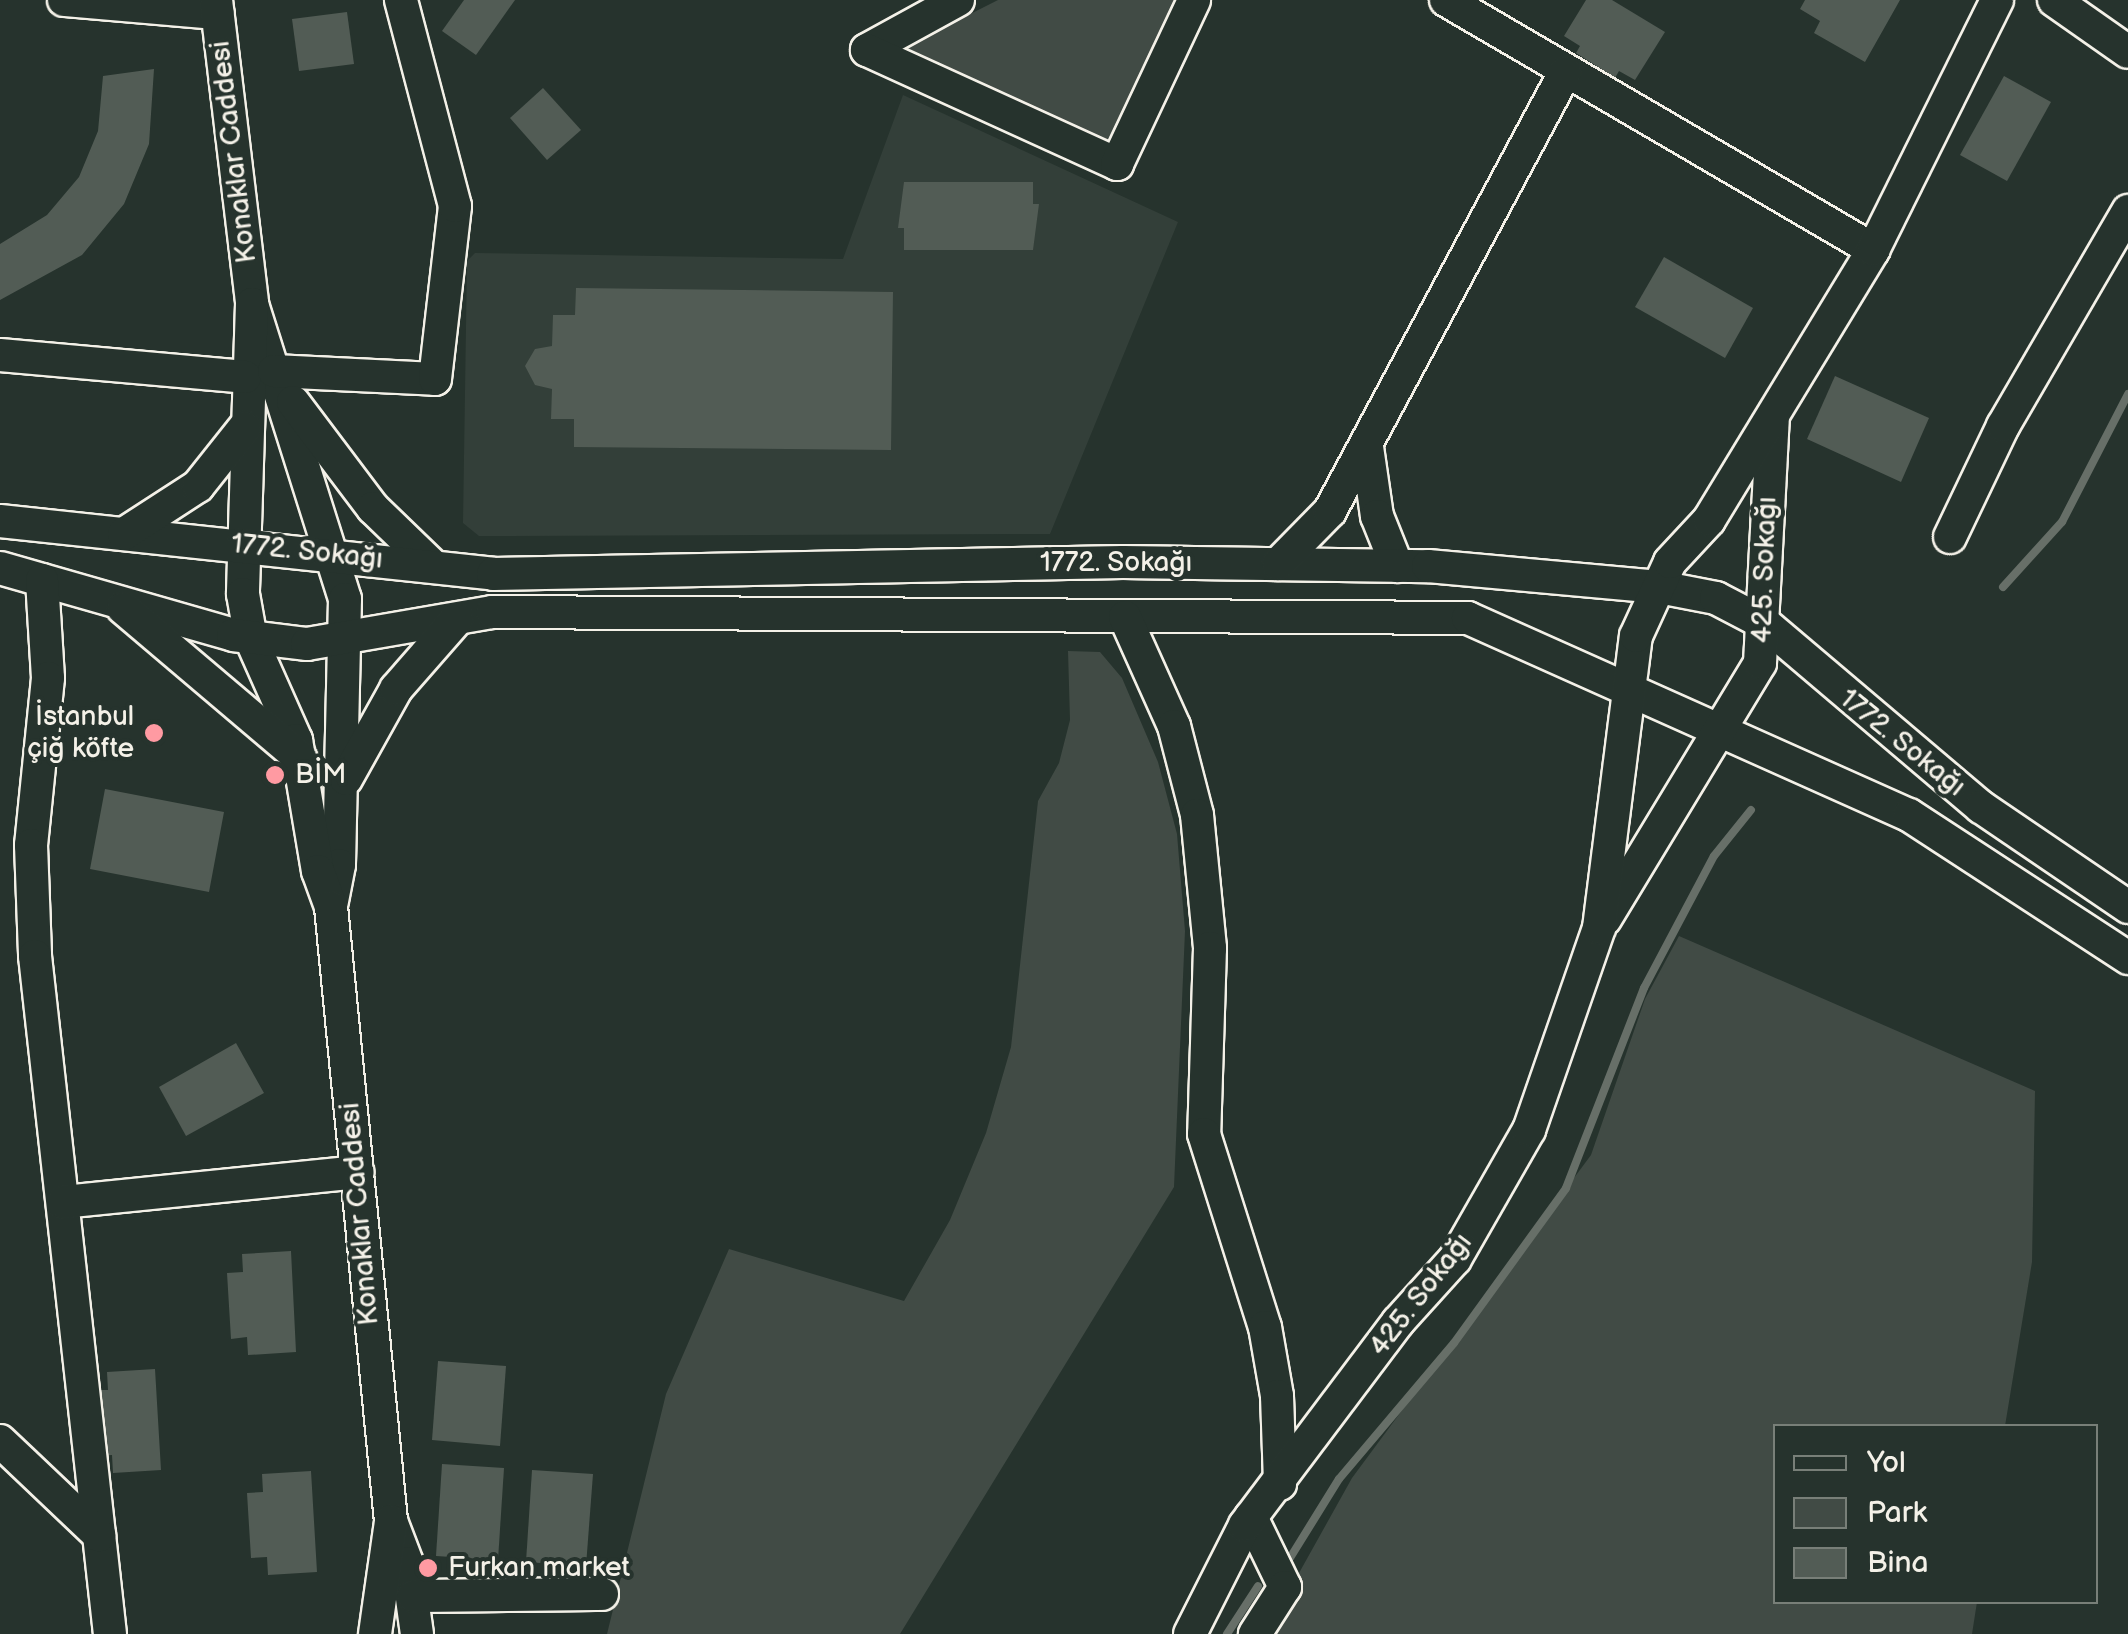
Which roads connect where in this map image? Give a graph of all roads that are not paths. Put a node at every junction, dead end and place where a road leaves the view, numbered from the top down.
1 (64, 0) edge
2 (400, 0) edge
3 (958, 0) edge
4 (1194, 0) edge
5 (1446, 0) edge
6 (1998, 0) edge
7 (2054, 0) edge
8 (216, 6) edge
9 (2128, 52) edge
10 (1566, 72) junction
11 (2128, 211) edge
12 (1873, 250) junction
13 (0, 355) edge
14 (267, 380) junction
15 (1774, 408) junction
16 (245, 426) junction
17 (1367, 447) junction
18 (0, 521) edge
19 (124, 534) junction
20 (1950, 537) dead end
21 (242, 545) junction
22 (333, 552) junction
23 (1278, 564) junction
24 (432, 565) junction
25 (1397, 566) junction
26 (0, 568) edge
27 (42, 580) junction
28 (1659, 587) junction
29 (112, 599) junction
30 (1124, 617) junction
31 (458, 618) junction
32 (1764, 623) junction
33 (251, 639) junction
34 (344, 642) junction
35 (1628, 686) junction
36 (1722, 732) junction
37 (301, 759) junction
38 (342, 788) junction
39 (2128, 906) edge
40 (331, 907) junction
41 (1600, 928) junction
42 (2128, 958) edge
43 (356, 1172) junction
44 (63, 1202) junction
45 (0, 1442) edge
46 (1280, 1484) junction
47 (1251, 1517) junction
48 (390, 1522) junction
49 (99, 1535) junction
50 (1285, 1587) junction
51 (602, 1594) dead end
52 (413, 1596) junction
53 (110, 1634) edge
54 (375, 1634) edge
55 (417, 1634) edge
56 (1190, 1634) edge
57 (1255, 1634) edge
58 (1266, 1634) edge

1 - 8 street
2 - 14 street
3 - 4 street
5 - 10 street
6 - 12 street, 425. Sokağı
7 - 9 street
8 - 14 street, Konaklar Caddesi
10 - 12 street
10 - 17 street
11 - 20 street
12 - 15 street, 425. Sokağı
13 - 14 street
14 - 16 street, Konaklar Caddesi
14 - 22 street, Konaklar Caddesi
14 - 24 street
15 - 28 street, 425. Sokağı
15 - 32 street, 425. Sokağı
16 - 19 street
16 - 21 street, Konaklar Caddesi
17 - 23 street
17 - 25 street
18 - 19 street, 1772. Sokağı
19 - 21 street, 1772. Sokağı
21 - 22 street, 1772. Sokağı
21 - 33 street, Konaklar Caddesi
22 - 24 street, 1772. Sokağı
22 - 34 street, Konaklar Caddesi
23 - 24 street, 1772. Sokağı
23 - 25 street, 1772. Sokağı
25 - 28 street, 1772. Sokağı
26 - 27 street, 1772. Sokağı
27 - 29 street, 1772. Sokağı
27 - 44 street
28 - 32 street, 1772. Sokağı
28 - 35 street, 425. Sokağı
29 - 33 street, 1772. Sokağı
29 - 37 street
30 - 31 street, 1772. Sokağı
30 - 35 street, 1772. Sokağı
30 - 46 street
31 - 34 street, 1772. Sokağı
31 - 38 street
32 - 36 street, 425. Sokağı
32 - 39 street, 1772. Sokağı
33 - 34 street, 1772. Sokağı
33 - 37 street, Konaklar Caddesi
34 - 38 street, Konaklar Caddesi
35 - 36 street, 1772. Sokağı
35 - 41 street, 425. Sokağı
36 - 41 street, 425. Sokağı
36 - 42 street, 1772. Sokağı
37 - 40 street, Konaklar Caddesi
38 - 40 street, Konaklar Caddesi
40 - 43 street, Konaklar Caddesi
41 - 46 street, 425. Sokağı
43 - 44 street
43 - 48 street, Konaklar Caddesi
44 - 49 street
45 - 49 street
46 - 47 street, 425. Sokağı
47 - 50 street
47 - 56 street, 425. Sokağı
48 - 52 street, Konaklar Caddesi
48 - 54 street, Konaklar Caddesi
49 - 53 street
50 - 57 street
50 - 58 street
51 - 52 street
52 - 55 street, Konaklar Caddesi

